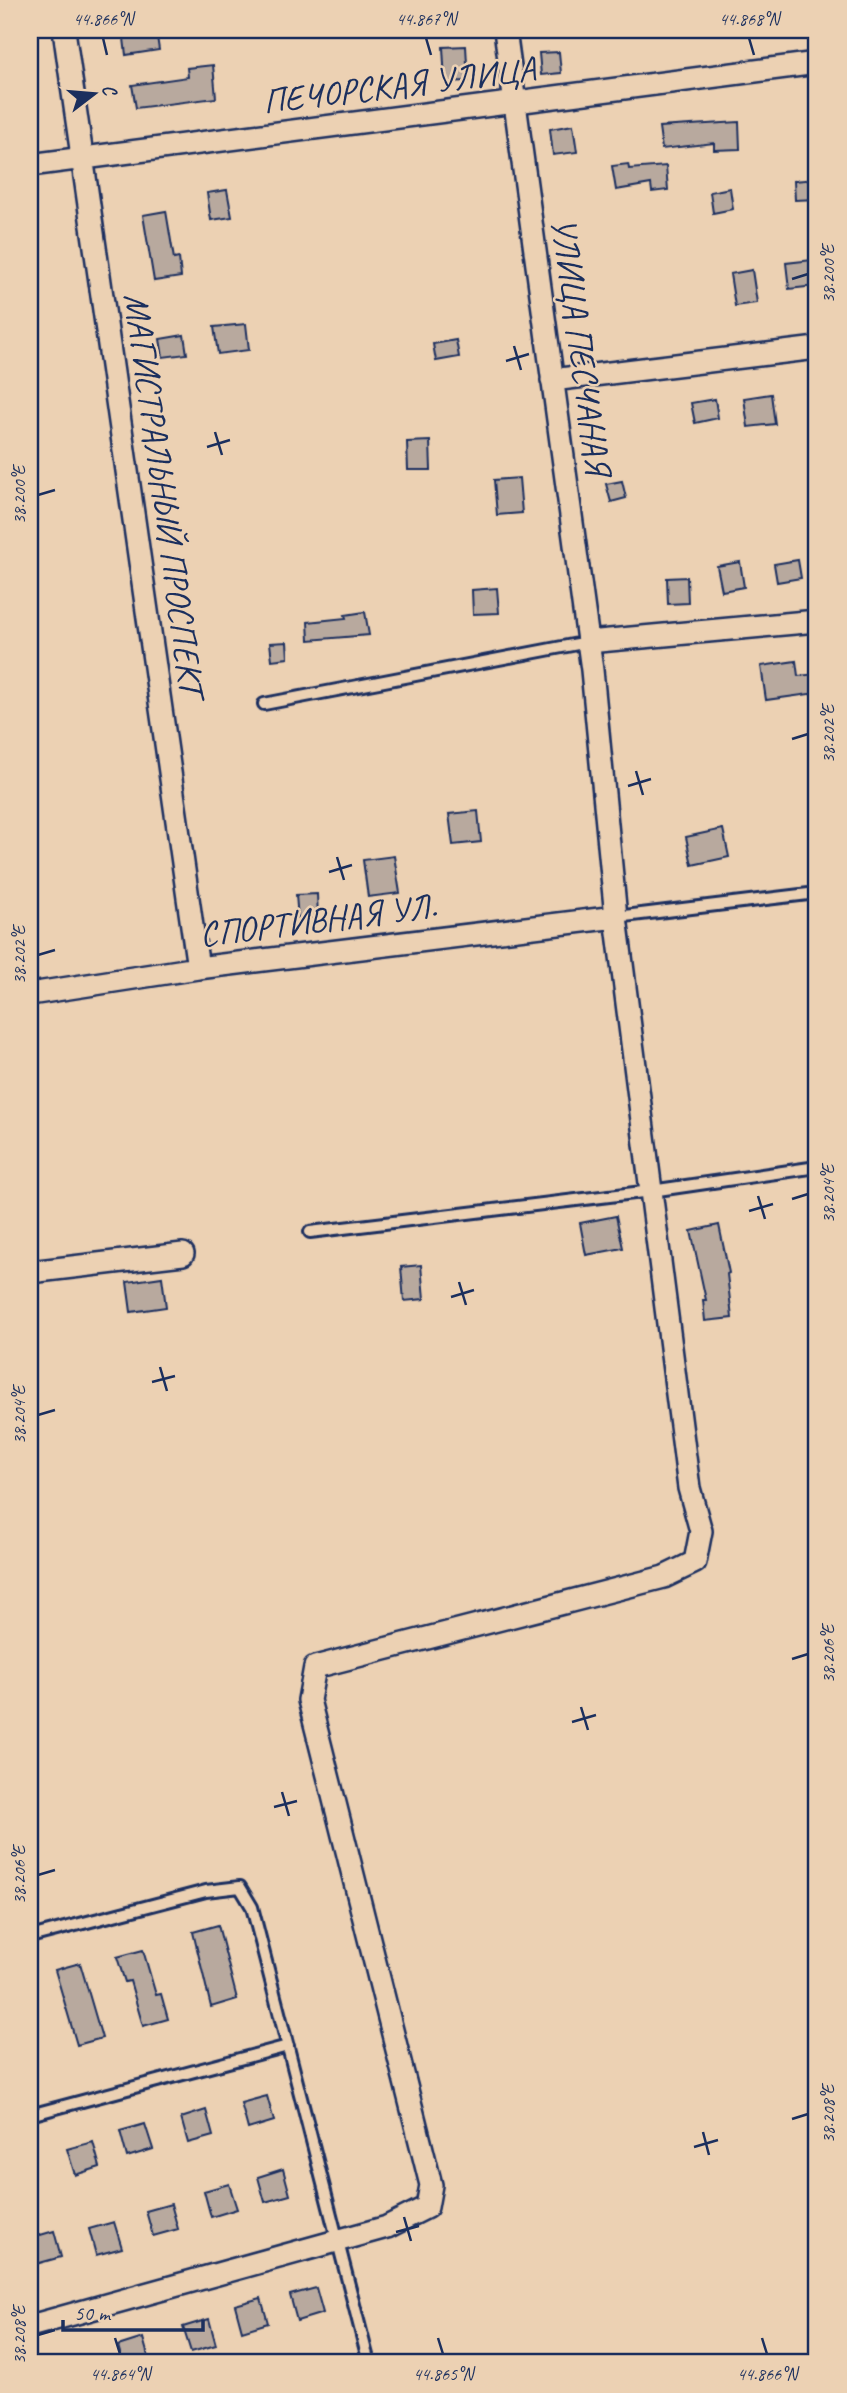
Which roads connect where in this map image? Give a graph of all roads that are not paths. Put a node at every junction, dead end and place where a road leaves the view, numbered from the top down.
1 (64, 30) edge
2 (505, 30) edge
3 (817, 63) edge
4 (515, 104) junction
5 (82, 158) junction
6 (30, 165) edge
7 (817, 348) edge
8 (552, 380) junction
9 (817, 621) edge
10 (588, 642) junction
11 (264, 704) dead end
12 (817, 893) edge
13 (616, 917) junction
14 (198, 968) junction
15 (30, 994) edge
16 (817, 1167) edge
17 (651, 1191) junction
18 (310, 1232) dead end
19 (183, 1254) dead end
20 (30, 1272) edge
21 (30, 1937) edge
22 (288, 2046) junction
23 (30, 2115) edge
24 (339, 2240) junction
25 (30, 2326) edge
26 (369, 2363) edge

1 - 5 street, МАГИСТРАЛЬНЫЙ ПРОСПЕКТ
2 - 4 street, УЛИЦА ПЕСЧАНАЯ
3 - 4 street, ПЕЧОРСКАЯ УЛИЦА
4 - 5 street, ПЕЧОРСКАЯ УЛИЦА
4 - 8 street, УЛИЦА ПЕСЧАНАЯ
5 - 6 street, ПЕЧОРСКАЯ УЛИЦА
5 - 14 street, МАГИСТРАЛЬНЫЙ ПРОСПЕКТ
7 - 8 street
8 - 10 street, УЛИЦА ПЕСЧАНАЯ
9 - 10 street
10 - 11 lane
10 - 13 street, УЛИЦА ПЕСЧАНАЯ
12 - 13 lane
13 - 14 street, СПОРТИВНАЯ УЛ.
13 - 17 street, УЛИЦА ПЕСЧАНАЯ
14 - 15 street, СПОРТИВНАЯ УЛ.
16 - 17 lane
17 - 18 lane
17 - 24 street, УЛИЦА ПЕСЧАНАЯ
19 - 20 street
21 - 22 lane
22 - 23 lane
22 - 24 lane
24 - 25 street
24 - 26 lane

